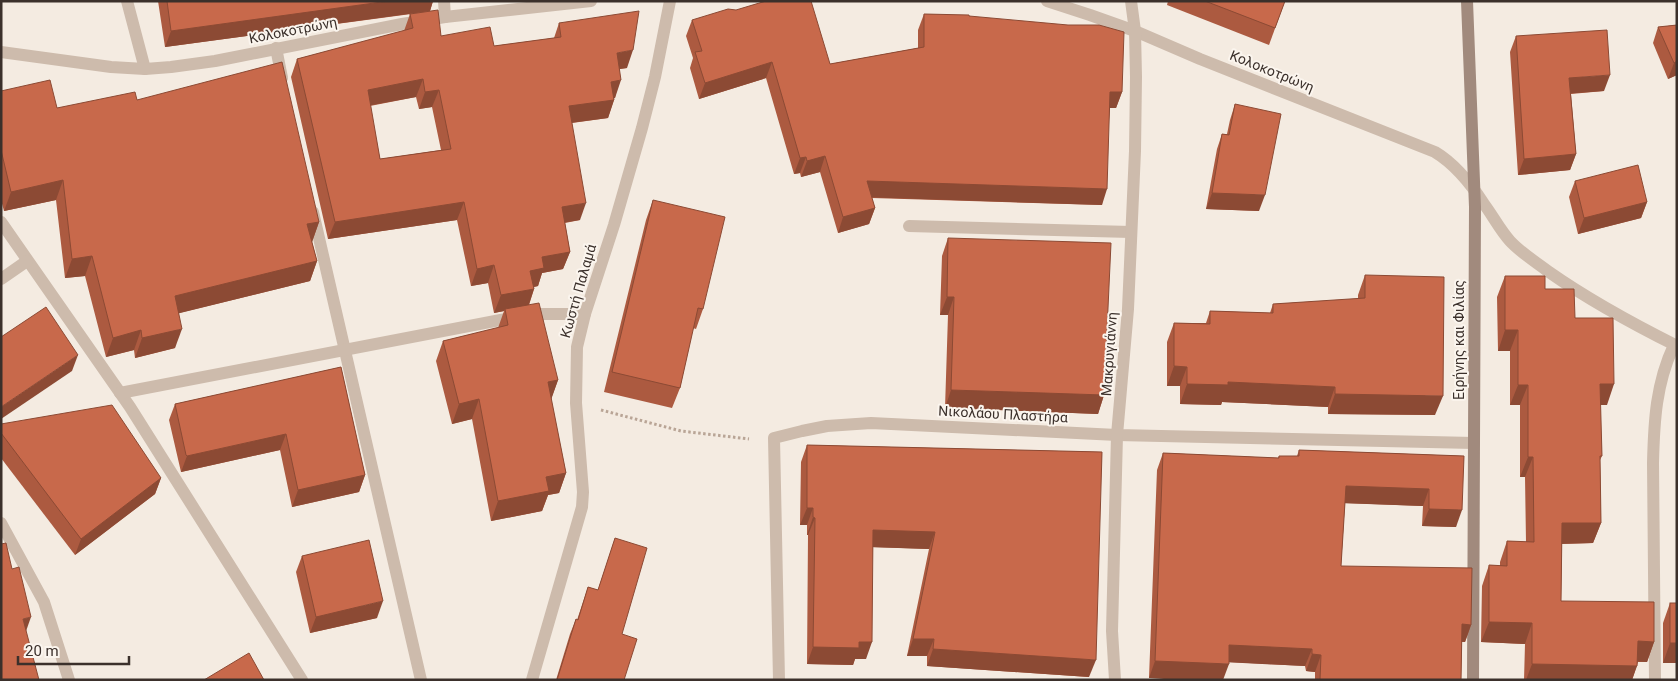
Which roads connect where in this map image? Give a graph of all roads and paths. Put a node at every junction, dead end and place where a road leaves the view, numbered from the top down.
1 (127, 1) edge
2 (444, 1) edge
3 (591, 1) edge
4 (670, 1) edge
5 (1047, 1) edge
6 (1131, 1) edge
7 (1467, 1) edge
8 (445, 17) junction
9 (1135, 31) junction
10 (276, 48) junction
11 (1, 52) edge
12 (145, 69) junction
13 (284, 87) edge
14 (1474, 188) junction
15 (311, 204) edge
16 (1, 222) edge
17 (909, 226) dead end
18 (1131, 232) junction
19 (27, 261) junction
20 (1, 279) edge
21 (585, 314) junction
22 (1676, 346) edge
23 (345, 350) junction
24 (120, 393) junction
25 (576, 403) junction
26 (1117, 435) junction
27 (774, 443) junction
28 (1474, 443) junction
29 (1, 523) edge
30 (69, 680) edge
31 (302, 680) edge
32 (421, 680) edge
33 (532, 680) edge
34 (779, 680) edge
35 (1115, 680) edge
36 (1473, 680) edge
37 (1655, 680) edge

1 - 12 street
2 - 8 street
3 - 8 street, Κολοκοτρώνη
4 - 21 street, Κωστή Παλαμά
5 - 9 street, Κολοκοτρώνη
6 - 9 street, Μακρυγιάννη
7 - 14 street, Ειρήνης και Φιλίας
8 - 10 street, Κολοκοτρώνη
9 - 14 street, Κολοκοτρώνη
9 - 18 street, Μακρυγιάννη
10 - 12 street, Κολοκοτρώνη
10 - 13 street
11 - 12 street, Κολοκοτρώνη
14 - 22 street, Κολοκοτρώνη
14 - 28 street, Ειρήνης και Φιλίας
15 - 23 street
16 - 19 street
17 - 18 street
18 - 26 street, Μακρυγιάννη
19 - 20 street
19 - 24 street
21 - 23 street
21 - 25 street, Κωστή Παλαμά
22 - 37 street
23 - 24 street
23 - 32 street
24 - 31 street
25 - 27 path
25 - 33 street, Κωστή Παλαμά
26 - 27 street, Νικολάου Πλαστήρα
26 - 28 street, Νικολάου Πλαστήρα
26 - 35 street, Μακρυγιάννη
27 - 34 street
28 - 36 street, Ειρήνης και Φιλίας
29 - 30 street

